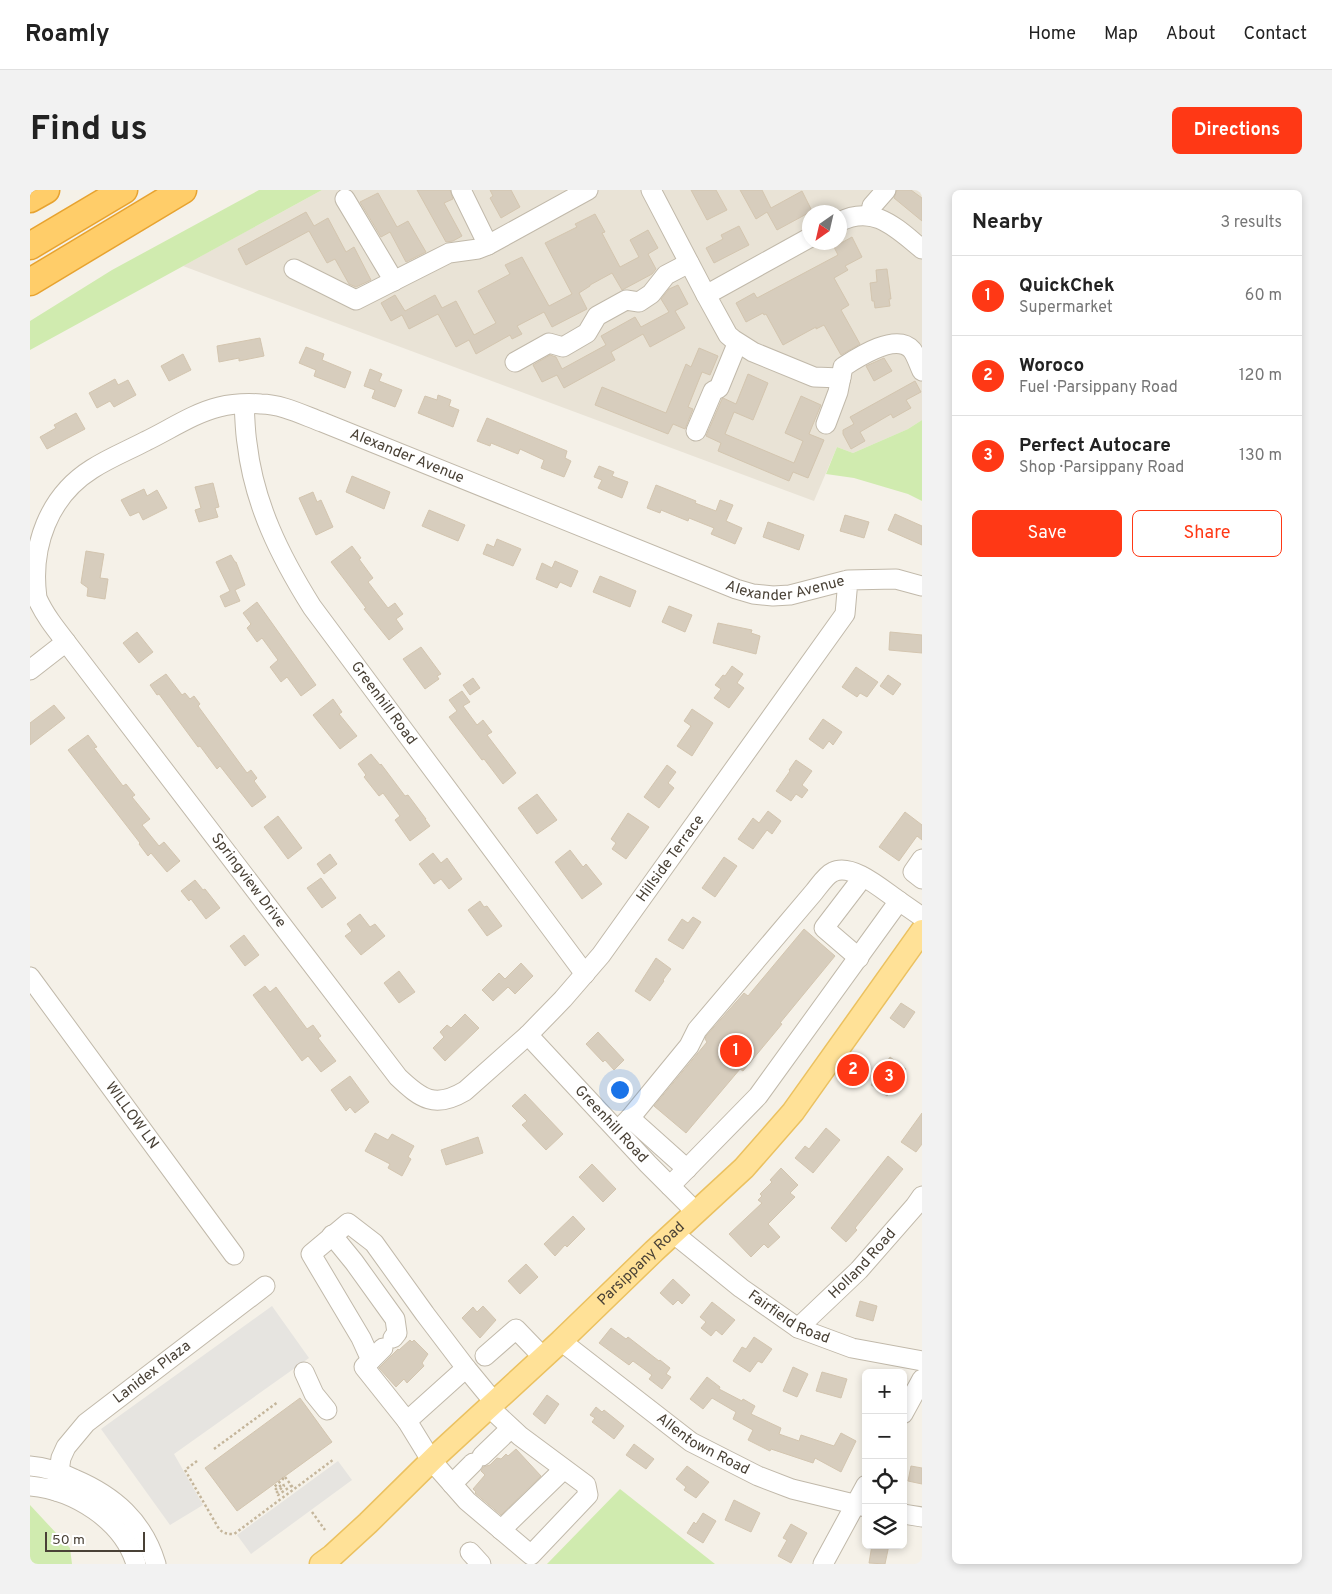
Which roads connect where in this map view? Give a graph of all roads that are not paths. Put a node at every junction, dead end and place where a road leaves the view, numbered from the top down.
1 (46, 190) edge
2 (124, 190) edge
3 (182, 190) edge
4 (461, 190) edge
5 (588, 190) edge
6 (651, 190) edge
7 (886, 190) edge
8 (30, 199) edge
9 (345, 199) dead end
10 (870, 216) junction
11 (847, 220) edge
12 (802, 242) edge
13 (488, 245) junction
14 (30, 246) edge
15 (922, 249) edge
16 (689, 263) junction
17 (294, 269) dead end
18 (394, 281) junction
19 (30, 282) edge
20 (706, 295) junction
21 (737, 344) junction
22 (515, 362) dead end
23 (922, 371) edge
24 (841, 378) junction
25 (244, 405) junction
26 (826, 424) dead end
27 (696, 432) dead end
28 (848, 580) junction
29 (922, 586) edge
30 (66, 642) junction
31 (30, 670) edge
32 (922, 859) edge
33 (863, 876) junction
34 (922, 879) edge
35 (899, 901) junction
36 (922, 917) edge
37 (922, 931) edge
38 (859, 958) junction
39 (585, 974) junction
40 (30, 977) edge
41 (528, 1035) junction
42 (444, 1100) joint
43 (624, 1124) junction
44 (687, 1169) junction
45 (670, 1186) junction
46 (920, 1203) edge
47 (696, 1212) junction
48 (674, 1233) junction
49 (332, 1235) junction
50 (234, 1255) dead end
51 (265, 1286) dead end
52 (798, 1328) junction
53 (560, 1341) junction
54 (382, 1349) junction
55 (485, 1356) dead end
56 (543, 1357) junction
57 (922, 1361) edge
58 (466, 1368) junction
59 (304, 1372) dead end
60 (922, 1379) edge
61 (491, 1404) junction
62 (907, 1407) edge
63 (327, 1410) dead end
64 (407, 1421) junction
65 (511, 1428) junction
66 (431, 1460) junction
67 (30, 1466) edge
68 (564, 1469) junction
69 (59, 1472) junction
70 (452, 1484) junction
71 (30, 1486) edge
72 (56, 1491) junction
73 (860, 1507) edge
74 (907, 1515) edge
75 (922, 1517) edge
76 (501, 1530) junction
77 (136, 1564) edge
78 (156, 1564) edge
79 (321, 1564) edge
80 (823, 1564) edge

1 - 8 highway
2 - 14 highway
3 - 19 highway
4 - 13 street
5 - 13 street
6 - 16 street
7 - 10 street
9 - 18 street
10 - 11 street
10 - 15 street
12 - 20 street
13 - 18 street
16 - 20 street
16 - 22 street
17 - 18 street
20 - 21 street
21 - 24 street
21 - 27 street
23 - 24 street
24 - 26 street
25 - 28 street, Alexander Avenue
25 - 30 street, Alexander Avenue
25 - 39 street, Greenhill Road
28 - 29 street, Alexander Avenue
28 - 39 street, Hillside Terrace
30 - 31 street
30 - 42 street, Springview Drive
32 - 34 street
33 - 35 street
33 - 38 street
33 - 43 street
35 - 36 street
35 - 38 street
37 - 47 main road, Parsippany Road
38 - 44 street
39 - 41 street, Hillside Terrace
40 - 50 street, WILLOW LN
41 - 42 street, Hillside Terrace
41 - 43 street, Greenhill Road
43 - 44 street
43 - 45 street, Greenhill Road
44 - 45 street
45 - 47 street, Greenhill Road
46 - 52 street, Holland Road
47 - 48 main road, Parsippany Road
48 - 52 street, Fairfield Road
48 - 53 main road, Parsippany Road
49 - 54 street
49 - 54 street
49 - 58 street
51 - 69 street, Lanidex Plaza
52 - 57 street, Fairfield Road
53 - 56 main road, Parsippany Road
53 - 73 street, Allentown Road
54 - 64 street
55 - 56 street
56 - 61 main road, Parsippany Road
58 - 61 street
58 - 64 street
59 - 63 street
60 - 62 street
61 - 65 street
61 - 66 main road, Parsippany Road
64 - 66 street
65 - 68 street
65 - 70 street
66 - 70 street
66 - 79 main road, Parsippany Road
67 - 69 street
68 - 76 street
68 - 76 street
69 - 72 street, Lanidex Plaza
69 - 78 street
70 - 76 street
71 - 72 street
72 - 77 street
73 - 80 street
74 - 75 street

